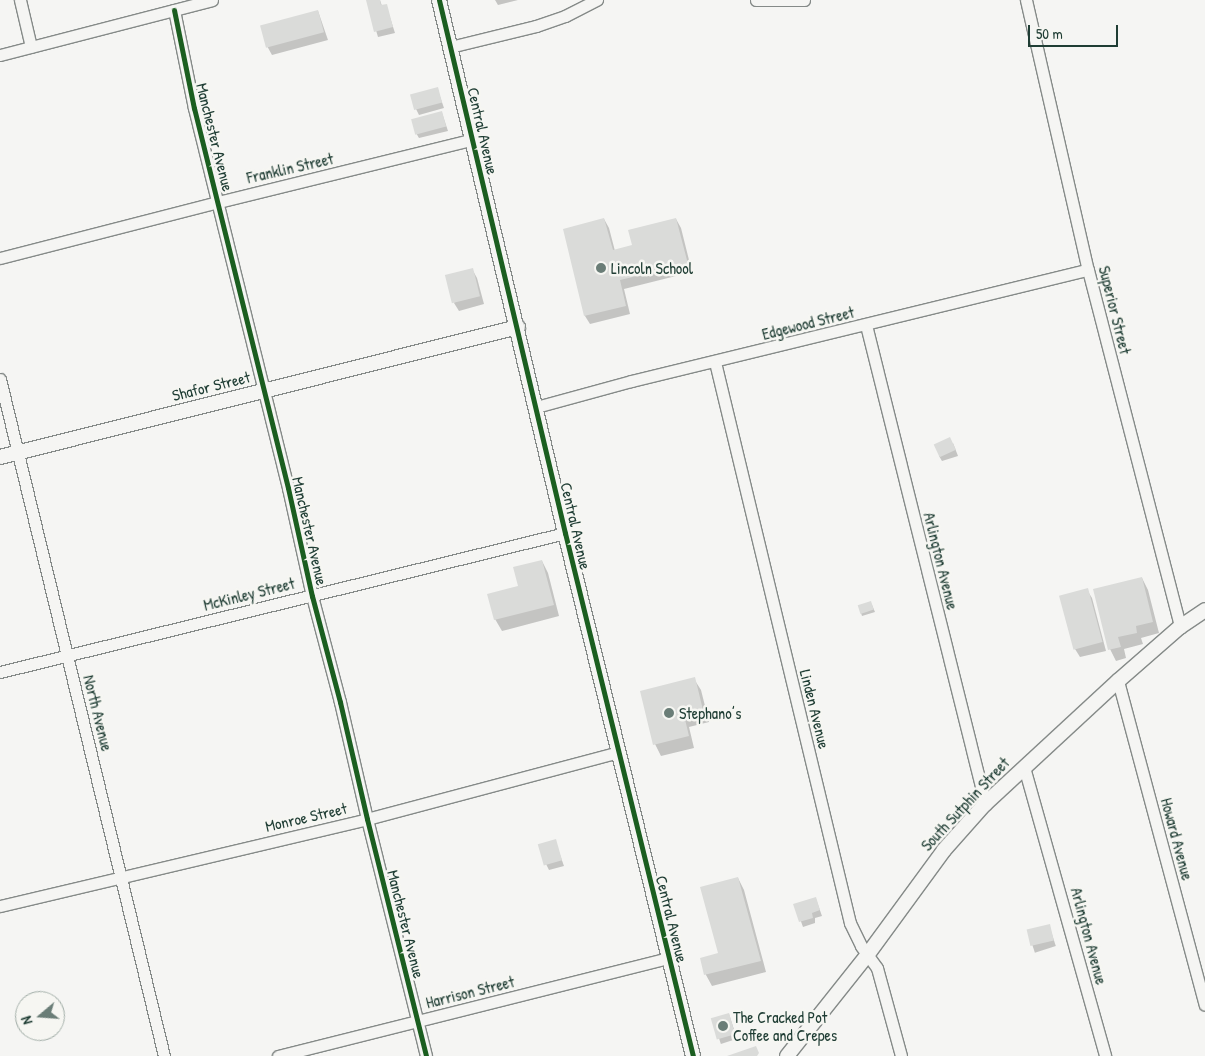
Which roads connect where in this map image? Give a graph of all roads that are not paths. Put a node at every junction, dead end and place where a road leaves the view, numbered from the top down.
1 (20, 0) edge
2 (212, 0) edge
3 (439, 0) edge
4 (597, 0) edge
5 (756, 0) edge
6 (804, 0) edge
7 (1026, 0) edge
8 (174, 10) junction
9 (450, 47) junction
10 (32, 48) junction
11 (0, 55) edge
12 (471, 140) junction
13 (218, 202) junction
14 (0, 258) edge
15 (1088, 270) junction
16 (866, 326) junction
17 (518, 328) junction
18 (715, 362) junction
19 (0, 379) edge
20 (264, 390) junction
21 (536, 407) junction
22 (19, 452) junction
23 (0, 457) edge
24 (565, 533) junction
25 (312, 596) junction
26 (1205, 610) edge
27 (1180, 627) junction
28 (67, 655) junction
29 (0, 672) edge
30 (1118, 681) junction
31 (618, 752) junction
32 (1024, 766) junction
33 (985, 804) junction
34 (367, 819) junction
35 (120, 878) junction
36 (0, 906) edge
37 (868, 954) junction
38 (669, 958) junction
39 (1205, 1005) edge
40 (417, 1022) junction
41 (164, 1056) edge
42 (278, 1056) edge
43 (426, 1056) edge
44 (693, 1056) edge
45 (787, 1056) edge
46 (901, 1056) edge
47 (1105, 1056) edge

1 - 10 street
2 - 8 street
3 - 9 street, Central Avenue
4 - 9 street
5 - 6 street
7 - 15 street, Superior Street
8 - 10 street
8 - 13 street, Manchester Avenue
9 - 12 street, Central Avenue
10 - 11 street
12 - 13 street, Franklin Street
12 - 17 street, Central Avenue
13 - 14 street, Franklin Street
13 - 20 street, Manchester Avenue
15 - 16 street, Edgewood Street
15 - 27 street, Superior Street
16 - 18 street, Edgewood Street
16 - 33 street, Arlington Avenue
17 - 20 street, Shafor Street
17 - 21 street, Central Avenue
18 - 21 street, Edgewood Street
18 - 37 street, Linden Avenue
19 - 22 street, North Avenue
20 - 22 street, Shafor Street
20 - 25 street, Manchester Avenue
21 - 24 street, Central Avenue
22 - 23 street, Shafor Street
22 - 28 street, North Avenue
24 - 25 street, McKinley Street
24 - 31 street, Central Avenue
25 - 28 street, McKinley Street
25 - 34 street, Manchester Avenue
26 - 27 street, South Sutphin Street
27 - 30 street, South Sutphin Street
28 - 29 street, McKinley Street
28 - 35 street, North Avenue
30 - 32 street, South Sutphin Street
30 - 39 street, Howard Avenue
31 - 34 street, Monroe Street
31 - 38 street, Central Avenue
32 - 33 street, South Sutphin Street
32 - 47 street, Arlington Avenue
33 - 37 street, South Sutphin Street
34 - 35 street, Monroe Street
34 - 40 street, Manchester Avenue
35 - 36 street, Monroe Street
35 - 41 street, North Avenue
37 - 45 street, South Sutphin Street
37 - 46 street, Linden Avenue
38 - 40 street, Harrison Street
38 - 44 street, Central Avenue
40 - 42 street, Harrison Street
40 - 43 street, Manchester Avenue

